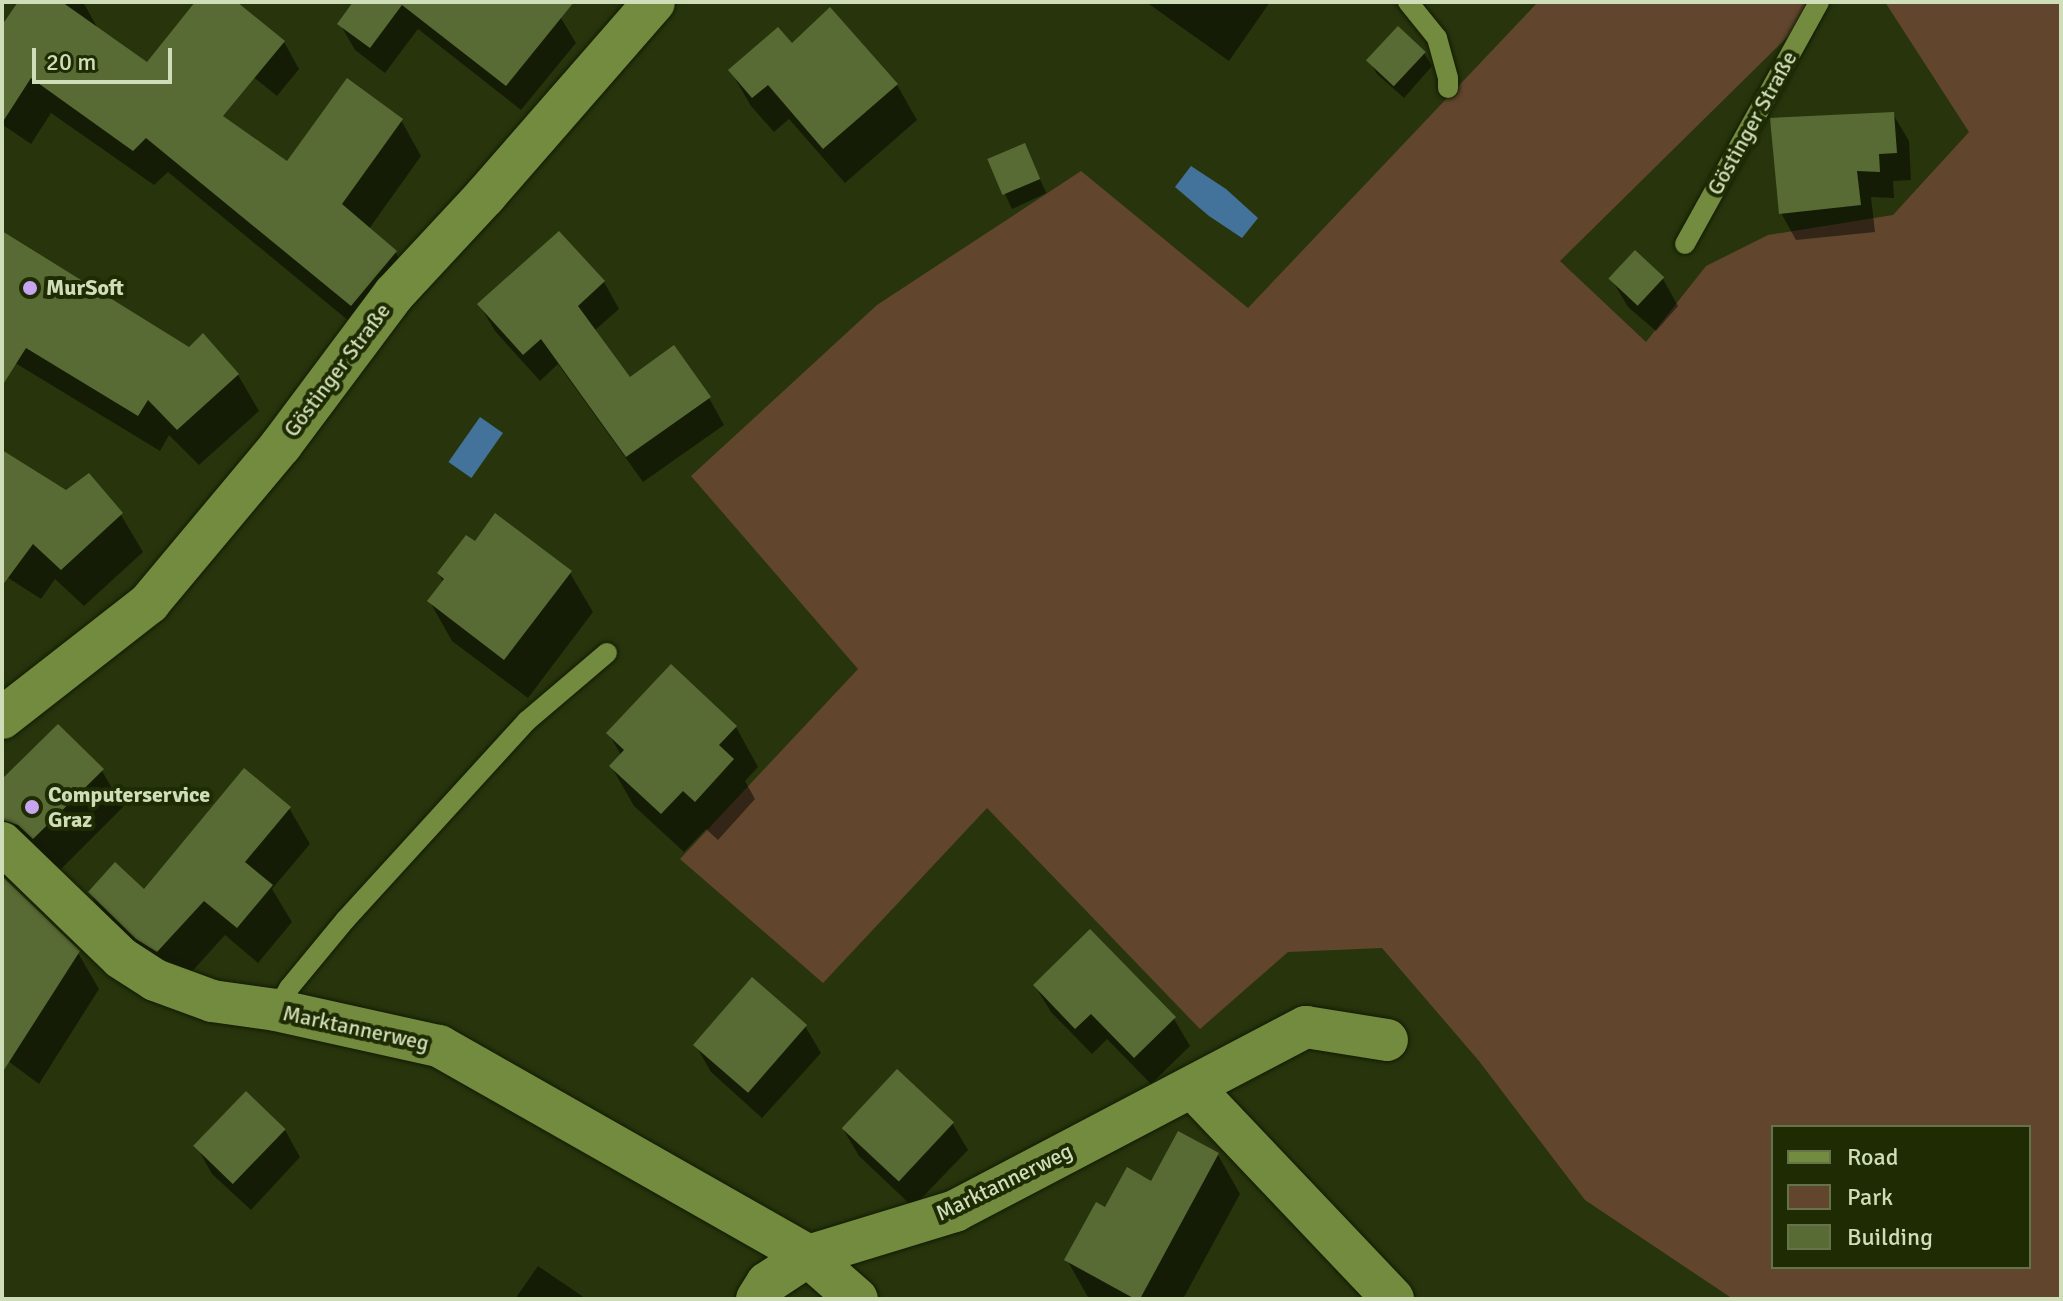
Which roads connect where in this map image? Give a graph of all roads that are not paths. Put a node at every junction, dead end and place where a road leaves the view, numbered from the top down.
1 (654, 2) edge
2 (1408, 2) edge
3 (1819, 2) edge
4 (1448, 88) dead end
5 (1685, 244) dead end
6 (607, 653) dead end
7 (2, 718) edge
8 (2, 843) edge
9 (276, 1010) junction
10 (1387, 1040) dead end
11 (1192, 1087) junction
12 (808, 1256) junction
13 (757, 1299) edge
14 (857, 1299) edge
15 (1393, 1299) edge

1 - 7 street, Göstinger Straße
2 - 4 lane
3 - 5 lane, Göstinger Straße
6 - 9 lane
8 - 9 street, Marktannerweg
9 - 12 street, Marktannerweg
10 - 11 street, Marktannerweg
11 - 12 street, Marktannerweg
11 - 15 street
12 - 13 street, Marktannerweg
12 - 14 street, Marktannerweg

